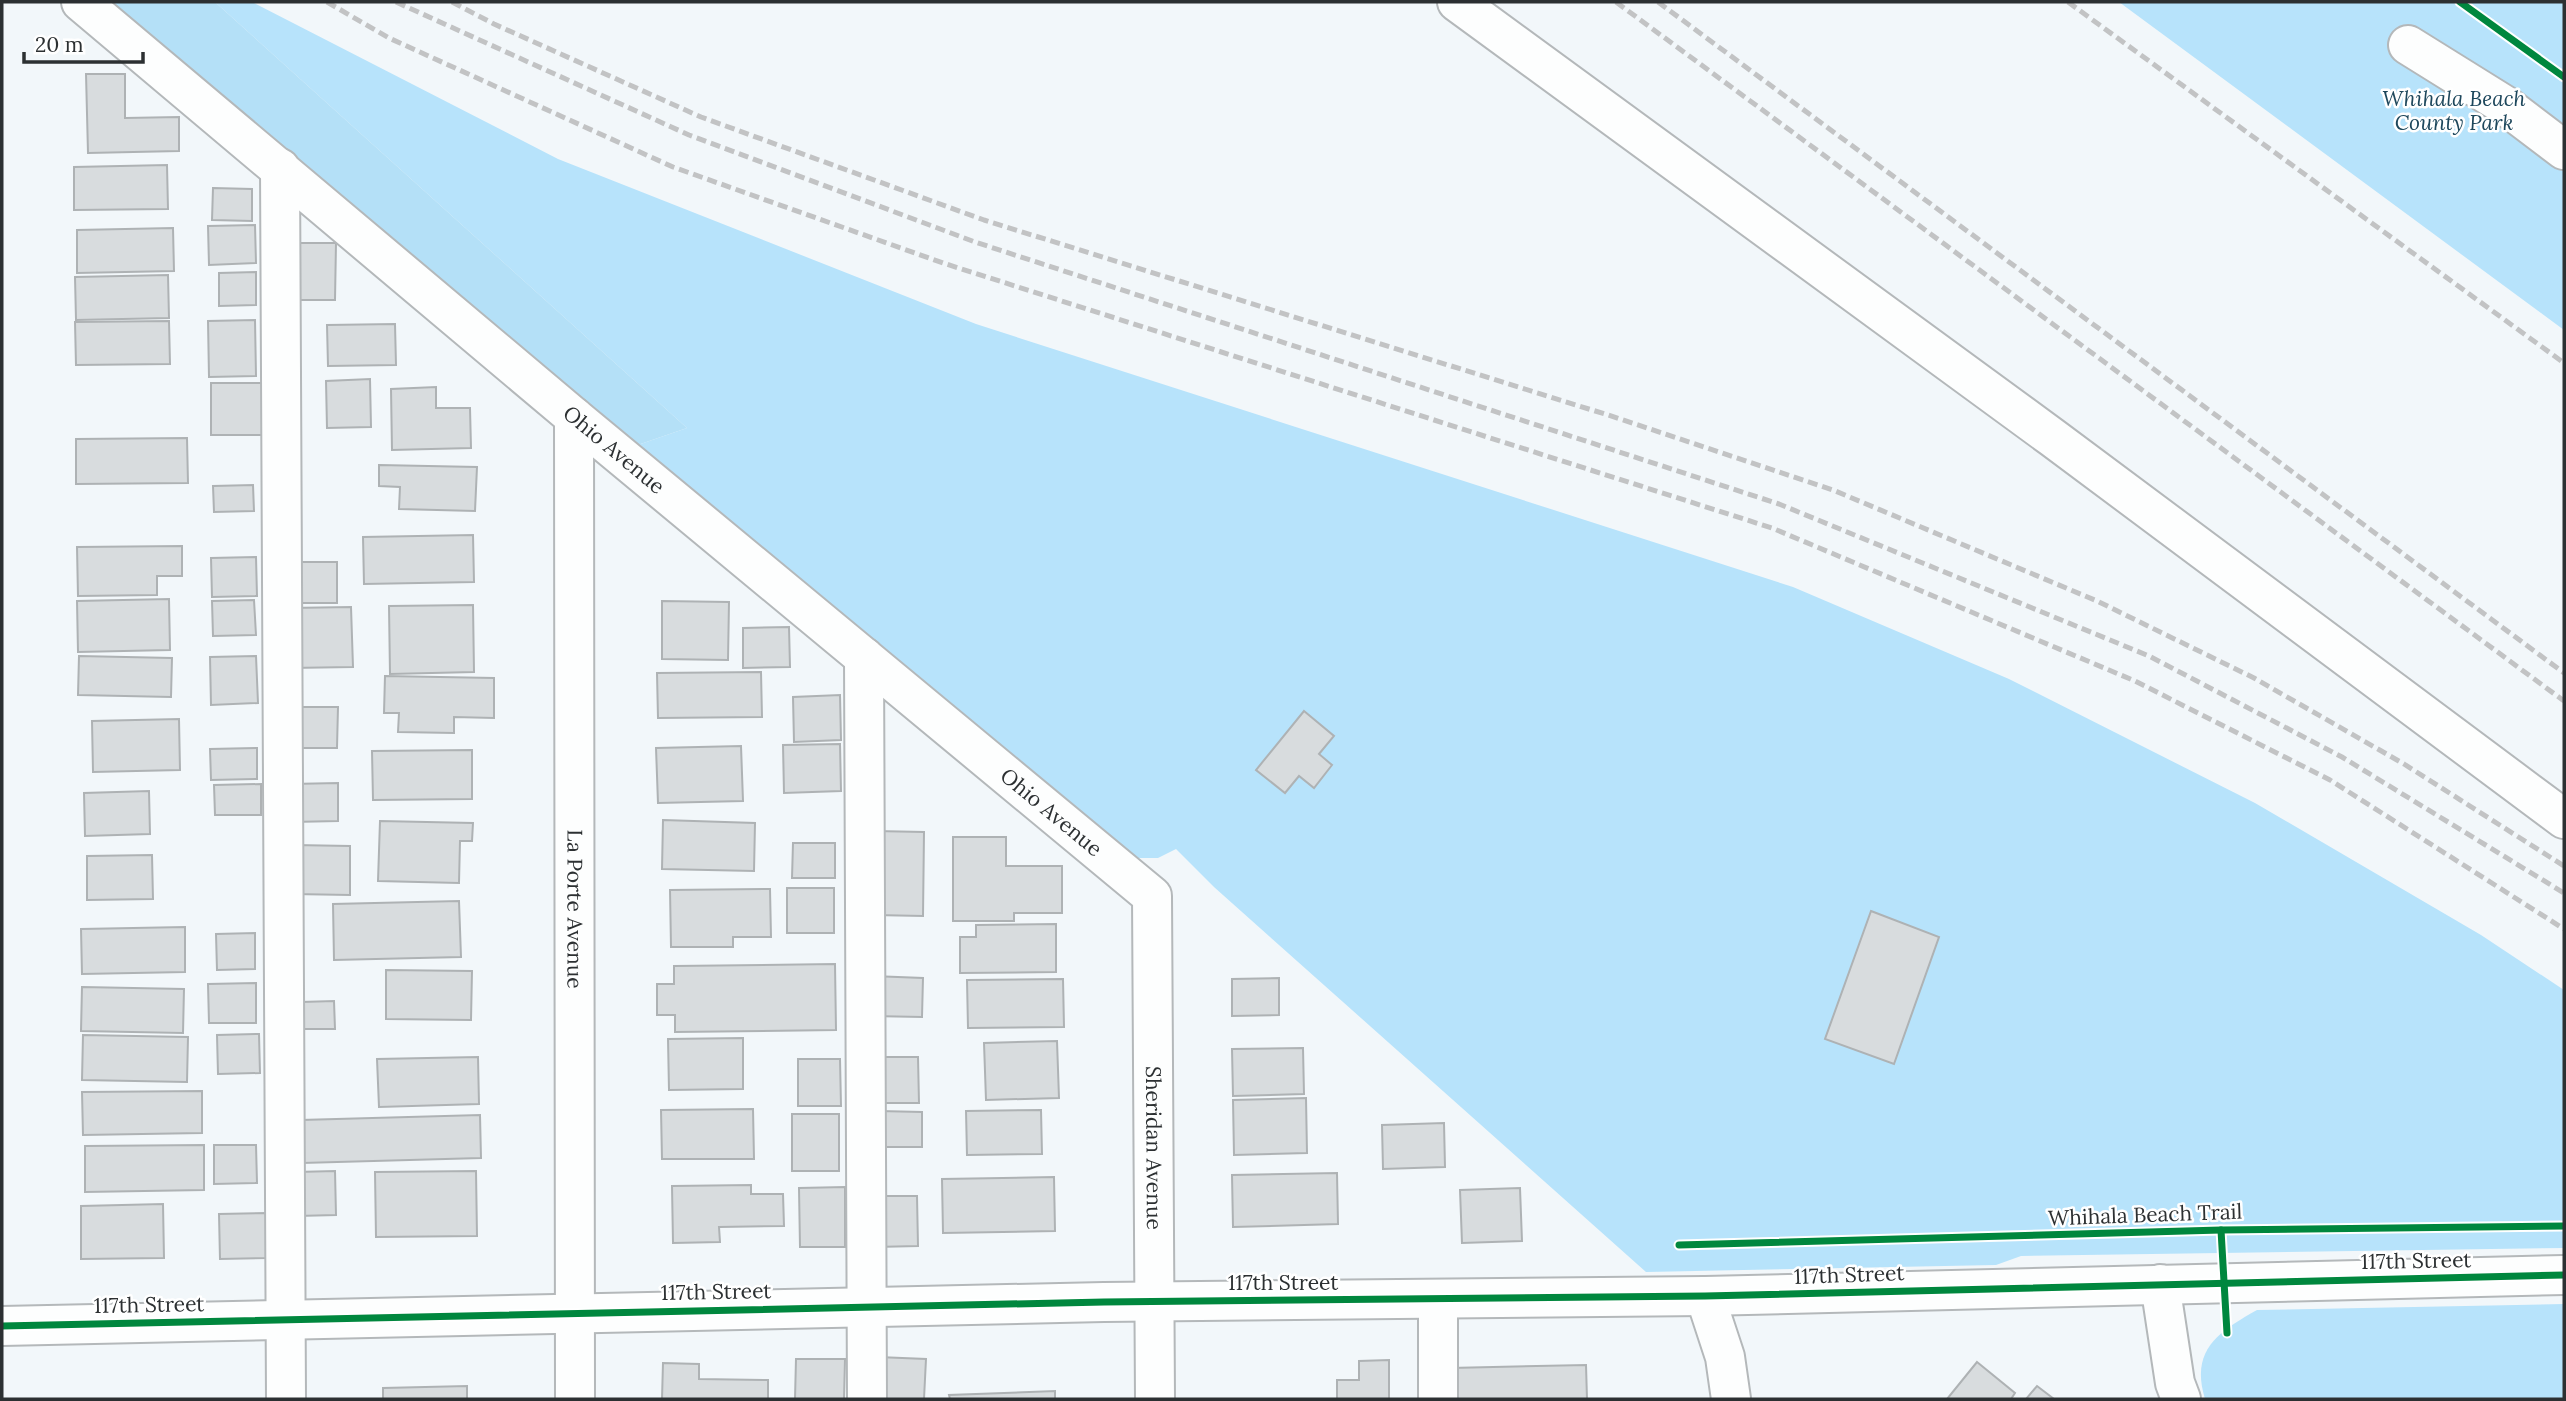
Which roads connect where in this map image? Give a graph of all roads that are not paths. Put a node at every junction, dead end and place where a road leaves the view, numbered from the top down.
1 (80, 2) edge
2 (1457, 2) edge
3 (2408, 45) dead end
4 (2564, 150) edge
5 (280, 168) junction
6 (574, 417) junction
7 (864, 657) junction
8 (2564, 819) edge
9 (1152, 895) joint
10 (2564, 1275) edge
11 (2160, 1284) junction
12 (1706, 1296) junction
13 (1438, 1300) junction
14 (1155, 1302) junction
15 (866, 1307) junction
16 (574, 1312) junction
17 (285, 1319) junction
18 (2, 1326) edge
19 (286, 1399) edge
20 (575, 1399) edge
21 (866, 1399) edge
22 (1155, 1399) edge
23 (1438, 1399) edge
24 (1731, 1399) edge
25 (2181, 1399) edge

1 - 5 street, Ohio Avenue
2 - 8 street
3 - 4 street
5 - 6 street, Ohio Avenue
5 - 17 street
6 - 7 street, Ohio Avenue
6 - 16 street, La Porte Avenue
7 - 9 street, Ohio Avenue
7 - 15 street
9 - 14 street, Sheridan Avenue
10 - 11 street, 117th Street
11 - 12 street, 117th Street
11 - 25 street
12 - 13 street, 117th Street
12 - 24 street
13 - 14 street, 117th Street
13 - 23 street
14 - 15 street, 117th Street
14 - 22 street, Sheridan Avenue
15 - 16 street, 117th Street
15 - 21 street
16 - 17 street, 117th Street
16 - 20 street, La Porte Avenue
17 - 18 street, 117th Street
17 - 19 street

